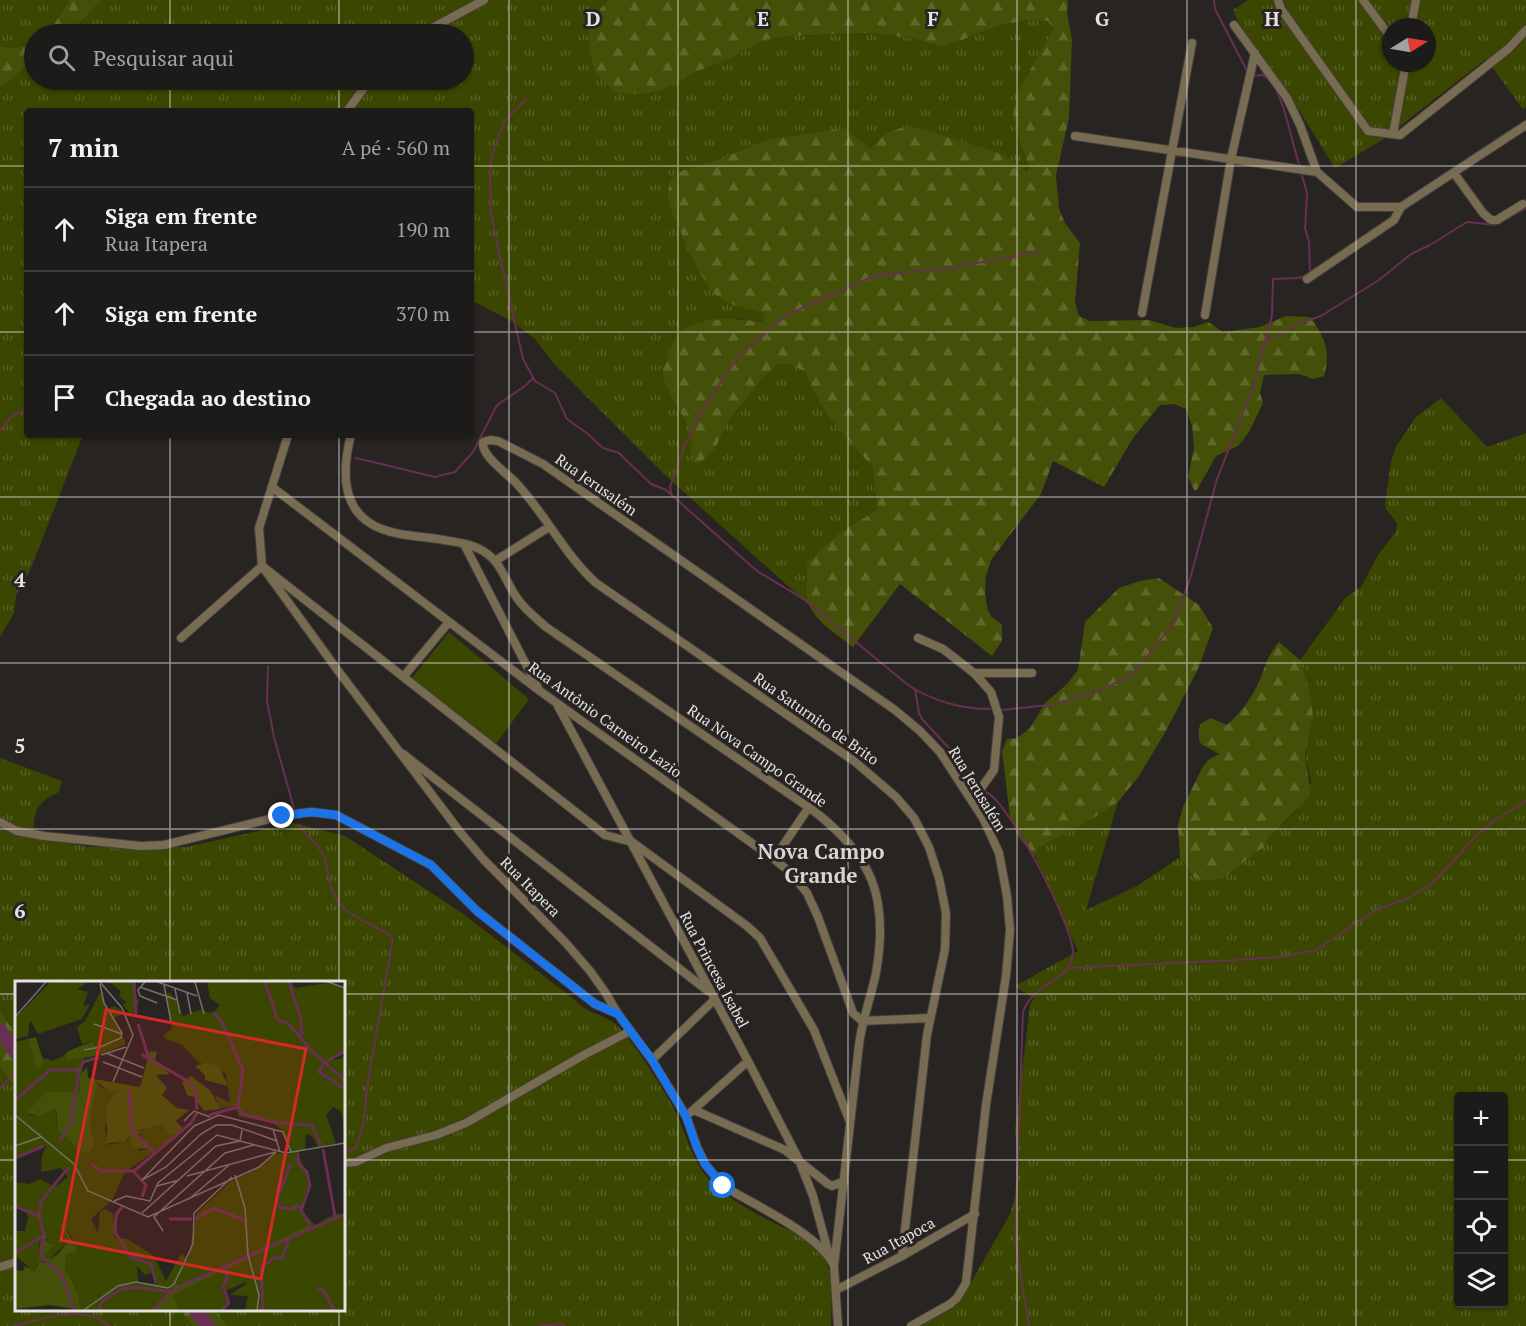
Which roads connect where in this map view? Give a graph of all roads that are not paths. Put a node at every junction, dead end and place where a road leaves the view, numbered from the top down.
1 (483, 0) edge
2 (1278, 0) edge
3 (1363, 0) edge
4 (1416, 0) edge
5 (1413, 18) edge
6 (439, 24) edge
7 (1234, 25) dead end
8 (1382, 26) edge
9 (1526, 30) edge
10 (1191, 43) dead end
11 (1255, 53) junction
12 (1404, 72) edge
13 (363, 90) edge
14 (349, 108) edge
15 (1526, 125) edge
16 (1393, 134) junction
17 (1075, 136) dead end
18 (1172, 150) junction
19 (1231, 159) junction
20 (1317, 172) junction
21 (1454, 172) junction
22 (1524, 204) dead end
23 (1401, 207) junction
24 (1307, 279) dead end
25 (1142, 313) dead end
26 (1205, 315) dead end
27 (287, 438) edge
28 (350, 438) edge
29 (483, 442) joint
30 (272, 487) junction
31 (549, 527) junction
32 (464, 544) junction
33 (495, 561) junction
34 (262, 566) junction
35 (449, 621) junction
36 (182, 638) dead end
37 (918, 638) dead end
38 (974, 673) junction
39 (1032, 674) dead end
40 (404, 676) junction
41 (540, 691) junction
42 (556, 703) junction
43 (394, 747) junction
44 (972, 801) junction
45 (809, 807) junction
46 (0, 822) edge
47 (632, 842) junction
48 (774, 859) junction
49 (712, 997) junction
50 (618, 1014) junction
51 (930, 1018) junction
52 (862, 1021) junction
53 (630, 1031) junction
54 (652, 1060) junction
55 (748, 1061) junction
56 (694, 1110) junction
57 (686, 1116) junction
58 (850, 1124) junction
59 (799, 1160) junction
60 (345, 1163) edge
61 (844, 1181) junction
62 (975, 1214) junction
63 (902, 1256) junction
64 (830, 1257) junction
65 (15, 1262) edge
66 (834, 1266) junction
67 (0, 1267) edge
68 (836, 1290) junction
69 (838, 1326) edge
70 (911, 1326) edge

1 - 6 street
2 - 16 street
3 - 8 street
4 - 5 street
7 - 11 street
9 - 16 street
10 - 18 street
11 - 19 street
11 - 20 street
12 - 16 street
13 - 14 street
15 - 21 street
17 - 18 street
18 - 19 street
18 - 25 street
19 - 20 street
19 - 26 street
20 - 23 street
21 - 22 street
21 - 23 street
23 - 24 street
27 - 30 street
28 - 32 street, Rua Nova Campo Grande
29 - 31 street, Rua Saturnito de Brito
29 - 44 street, Rua Jerusalém
30 - 34 street
30 - 35 street, Rua Antônio Carneiro Lazio
31 - 33 street
31 - 51 street, Rua Saturnito de Brito
32 - 33 street, Rua Nova Campo Grande
32 - 41 street
33 - 45 street, Rua Nova Campo Grande
34 - 36 street
34 - 40 street
34 - 43 street, Rua Itapera
35 - 40 street
35 - 41 street, Rua Antônio Carneiro Lazio
37 - 38 street
38 - 39 street
38 - 44 street
40 - 47 street
41 - 42 street, Rua Antônio Carneiro Lazio
42 - 47 street, Rua Princesa Isabel
42 - 48 street, Rua Antônio Carneiro Lazio
43 - 49 street
43 - 50 street, Rua Itapera
44 - 62 street, Rua Jerusalém
45 - 48 street
45 - 52 street, Rua Nova Campo Grande
46 - 50 street
47 - 49 street, Rua Princesa Isabel
47 - 58 street
48 - 52 street, Rua Antônio Carneiro Lazio
49 - 54 street
49 - 55 street, Rua Princesa Isabel
50 - 53 street, Rua Itapera
51 - 52 street
51 - 63 street, Rua Saturnito de Brito
52 - 58 street, Rua Nova Campo Grande
53 - 54 street, Rua Itapera
53 - 60 street
54 - 57 street, Rua Itapera
55 - 56 street
55 - 59 street, Rua Princesa Isabel
56 - 57 street
56 - 59 street
57 - 64 street, Rua Itapera
58 - 61 street, Rua Nova Campo Grande
59 - 61 street
59 - 64 street, Rua Princesa Isabel
61 - 66 street, Rua Nova Campo Grande
62 - 63 street, Rua Itapoca
62 - 70 street, Rua Jerusalém
63 - 68 street, Rua Itapoca
64 - 66 street, Rua Itapera
65 - 67 street
66 - 68 street, Rua Itapera
68 - 69 street, Rua Itapera

